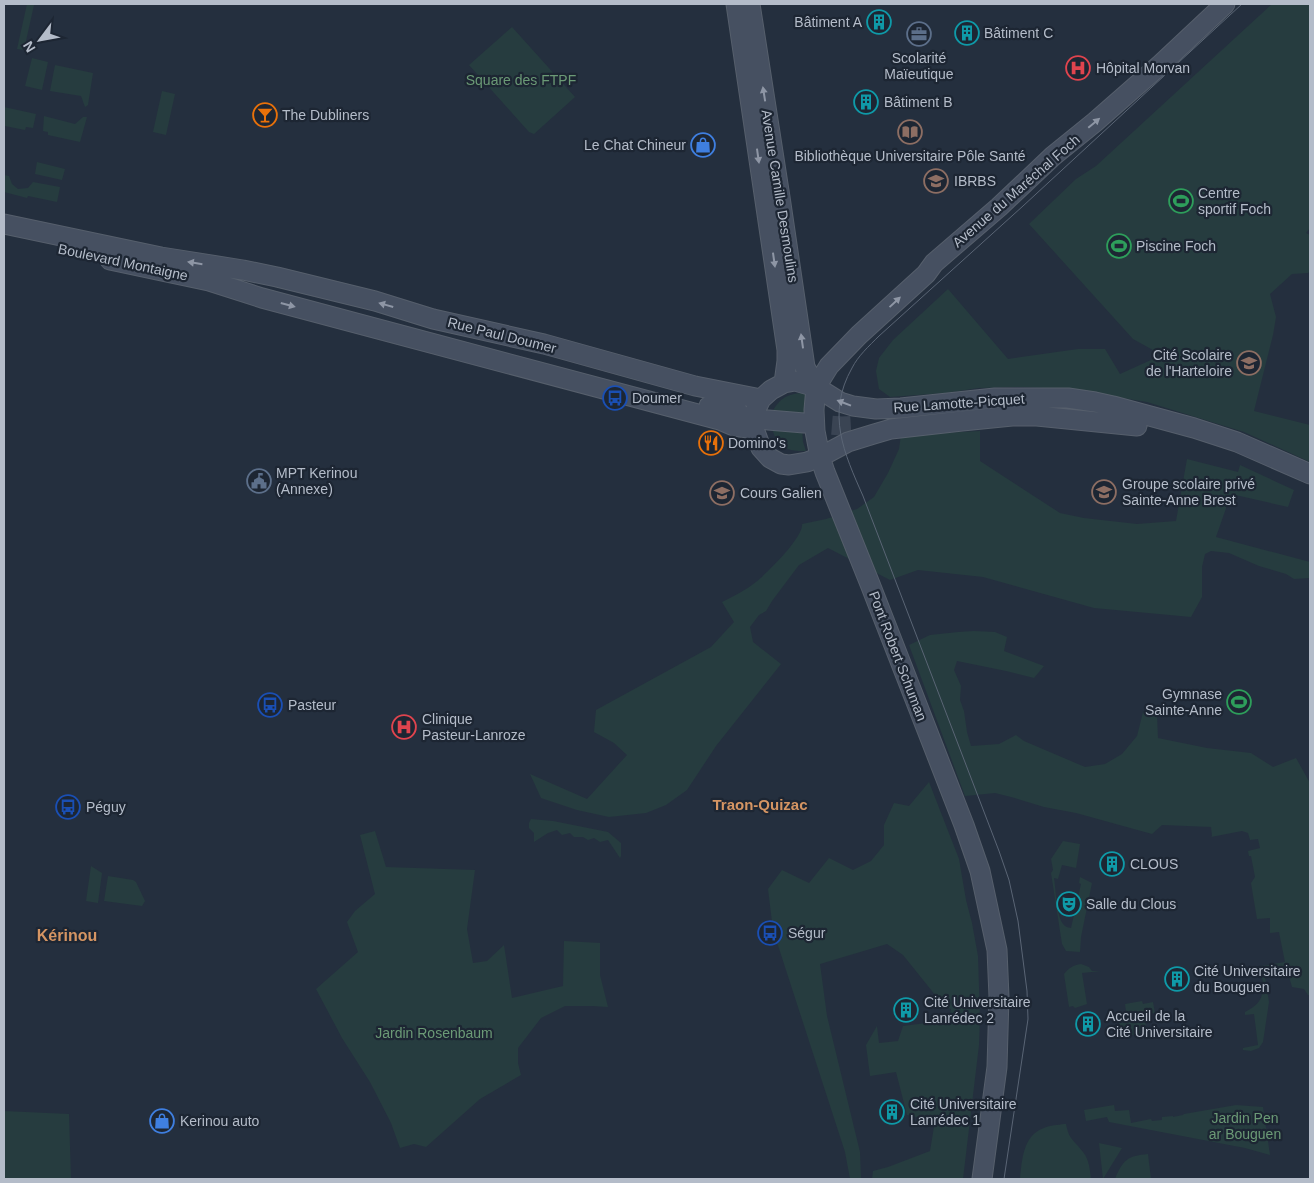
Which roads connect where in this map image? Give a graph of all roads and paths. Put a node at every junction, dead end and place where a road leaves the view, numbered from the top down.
1 (736, 4) edge
2 (750, 4) edge
3 (1225, 4) edge
4 (4, 224) edge
5 (4, 235) edge
6 (243, 270) joint
7 (433, 318) junction
8 (784, 382) junction
9 (615, 387) junction
10 (816, 387) junction
11 (761, 400) junction
12 (804, 420) tunnel mouth
13 (766, 421) junction
14 (1137, 426) junction
15 (1194, 428) junction
16 (820, 457) junction
17 (1310, 474) edge
18 (1310, 485) edge
19 (982, 1179) edge

1 -> 8 main road, Avenue Camille Desmoulins
10 -> 2 main road, Avenue Camille Desmoulins
10 -> 3 main road, Avenue du Maréchal Foch
6 -> 4 main road, Boulevard Montaigne
5 -> 9 main road, Boulevard Montaigne
7 -> 6 main road, Rue Paul Doumer
7 - 9 main road
7 - 11 main road, Rue Paul Doumer
8 - 10 main road
8 - 11 main road
9 - 13 main road
15 -> 10 main road, Rue Lamotte-Picquet
10 - 16 main road, Pont Robert Schuman
11 - 13 main road
12 - 13 main road
13 - 16 main road, Rue Lamotte-Picquet
14 - 15 main road, Rue Lamotte-Picquet
14 - 16 main road, Rue Lamotte-Picquet
14 - 18 main road, Rue Lamotte-Picquet
15 - 17 main road, Rue Lamotte-Picquet
16 - 19 main road, Pont Robert Schuman

